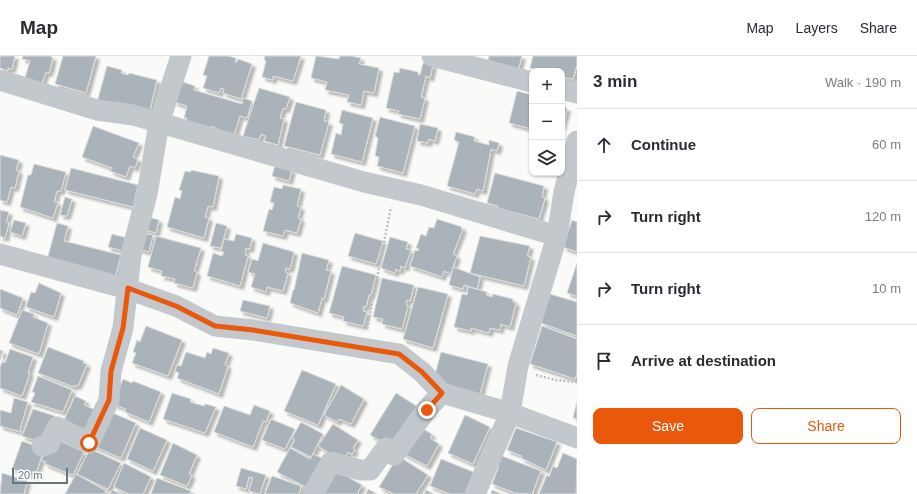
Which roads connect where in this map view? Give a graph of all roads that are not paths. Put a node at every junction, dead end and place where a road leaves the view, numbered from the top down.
1 (181, 56) edge
2 (432, 56) edge
3 (0, 80) edge
4 (529, 81) edge
5 (565, 90) edge
6 (577, 93) edge
7 (159, 123) junction
8 (577, 141) edge
9 (557, 236) junction
10 (0, 254) edge
11 (128, 288) junction
12 (442, 393) junction
13 (510, 413) junction
14 (577, 438) edge
15 (42, 446) dead end
16 (313, 494) edge
17 (475, 494) edge

1 - 7 street
2 - 4 street
3 - 7 street
5 - 6 street
7 - 9 street
7 - 11 street
8 - 9 street
9 - 13 street
10 - 11 street
11 - 12 street
11 - 15 street
12 - 13 street
12 - 16 street
13 - 14 street
13 - 17 street

